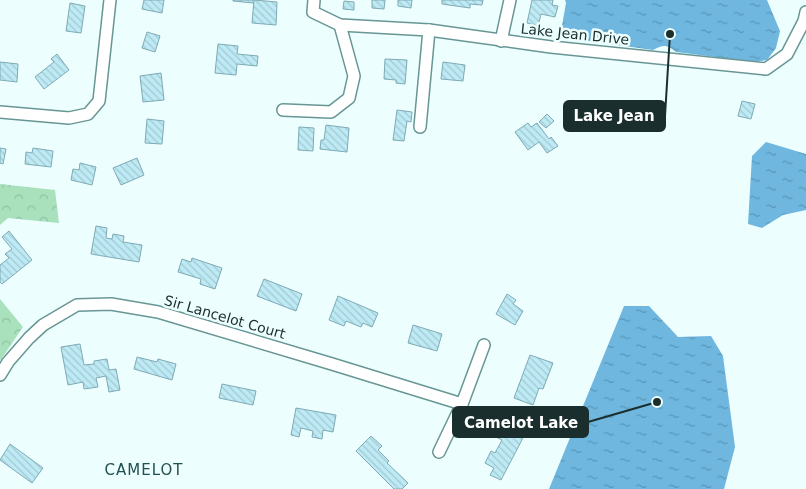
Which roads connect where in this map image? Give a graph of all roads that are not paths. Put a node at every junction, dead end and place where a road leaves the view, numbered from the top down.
1 (110, 0) edge
2 (510, 0) edge
3 (313, 6) edge
4 (806, 12) edge
5 (340, 25) junction
6 (429, 30) junction
7 (501, 41) junction
8 (283, 110) dead end
9 (0, 112) edge
10 (420, 127) dead end
11 (484, 345) dead end
12 (0, 375) edge
13 (462, 404) junction
14 (439, 452) dead end

1 - 9 street
2 - 7 street
3 - 5 street, Lake Jean Drive
4 - 7 street, Lake Jean Drive
5 - 6 street, Lake Jean Drive
5 - 8 street
6 - 7 street, Lake Jean Drive
6 - 10 street
11 - 13 street
12 - 13 street, Sir Lancelot Court
13 - 14 street

